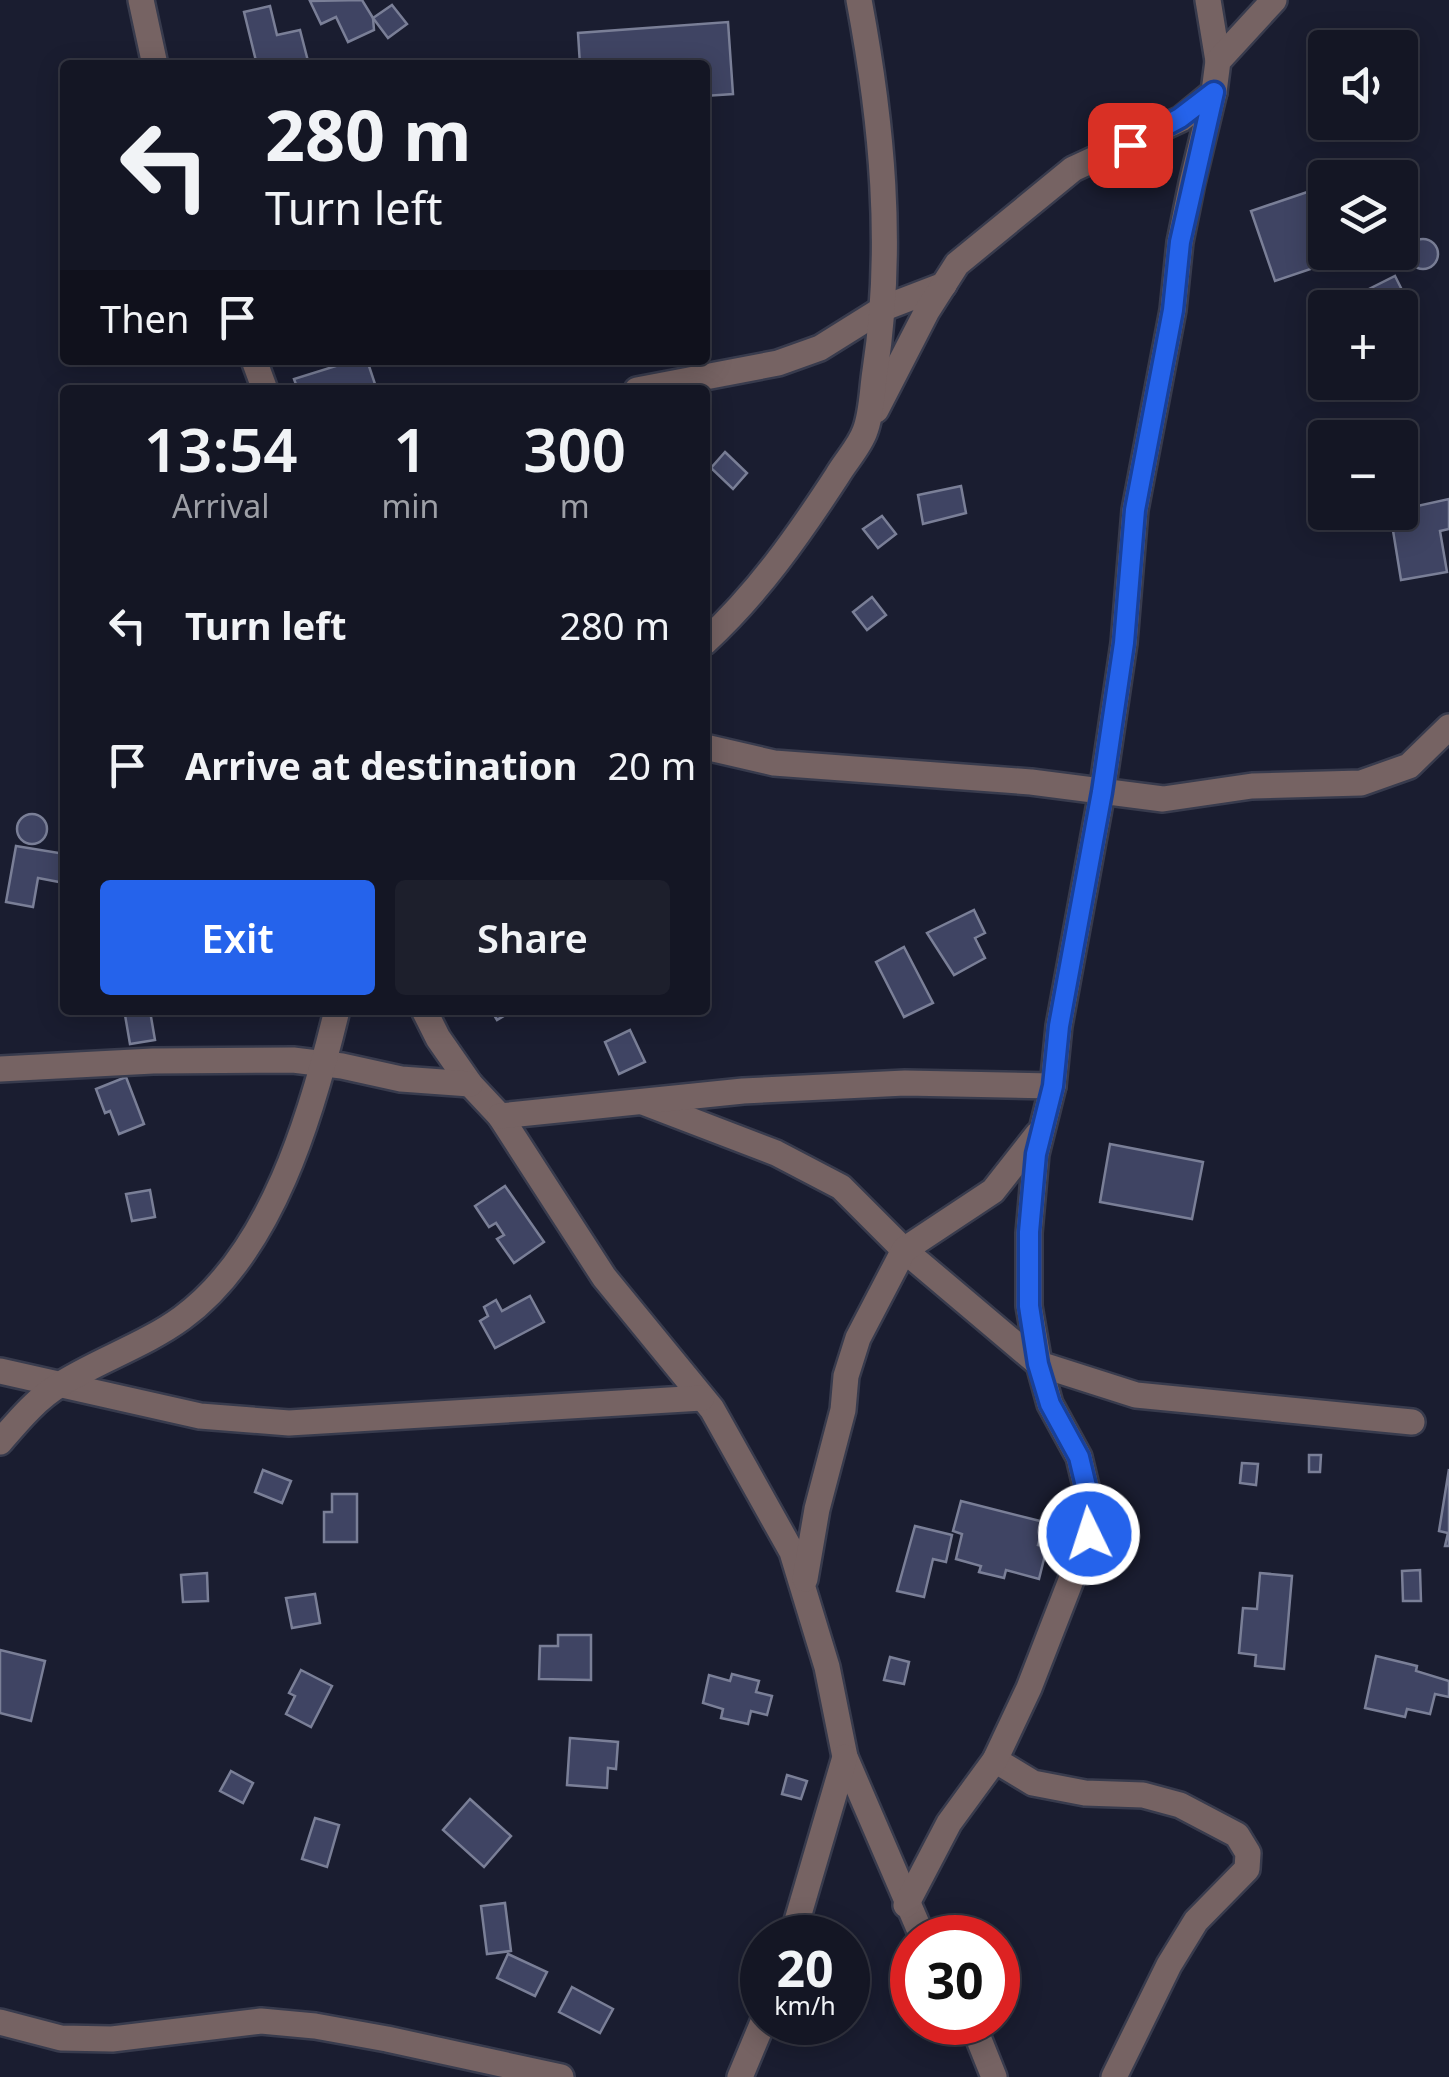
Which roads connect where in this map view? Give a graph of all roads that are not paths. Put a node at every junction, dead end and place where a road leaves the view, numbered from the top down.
1 (140, 0) edge
2 (858, 0) edge
3 (1208, 0) edge
4 (1274, 0) edge
5 (154, 60) edge
6 (1218, 61) junction
7 (1214, 92) junction
8 (944, 286) junction
9 (884, 308) junction
10 (663, 385) edge
11 (865, 432) junction
12 (710, 637) edge
13 (1449, 727) edge
14 (710, 749) edge
15 (1102, 792) junction
16 (336, 1015) edge
17 (426, 1015) edge
18 (324, 1064) junction
19 (0, 1069) edge
20 (470, 1084) junction
21 (1053, 1086) junction
22 (643, 1102) junction
23 (500, 1116) junction
24 (1043, 1127) junction
25 (904, 1250) junction
26 (1038, 1364) junction
27 (0, 1371) edge
28 (57, 1386) junction
29 (702, 1398) junction
30 (1412, 1422) dead end
31 (0, 1442) edge
32 (804, 1584) junction
33 (845, 1757) junction
34 (995, 1760) junction
35 (906, 1905) junction
36 (799, 1915) edge
37 (911, 1915) edge
38 (0, 2022) edge
39 (753, 2045) edge
40 (981, 2045) edge
41 (561, 2077) edge
42 (740, 2077) edge
43 (994, 2077) edge
44 (1114, 2077) edge

1 - 5 street
2 - 9 street
3 - 6 street
4 - 6 street
6 - 7 street
7 - 8 street
7 - 15 street
8 - 9 street
8 - 11 street
9 - 10 street
9 - 11 street
11 - 12 street
13 - 15 street
14 - 15 street
15 - 21 street
16 - 18 street
17 - 20 street
18 - 19 street
18 - 20 street
18 - 28 street
20 - 23 street
21 - 22 street
21 - 24 street
22 - 23 street
22 - 25 street
23 - 29 street
24 - 25 street
24 - 26 street
25 - 26 street
25 - 32 street
26 - 30 street
26 - 34 street
27 - 28 street
28 - 29 street
28 - 31 street
29 - 32 street
32 - 33 street
33 - 35 street
33 - 36 street
34 - 35 street
34 - 44 street
35 - 37 street
38 - 41 street
39 - 42 street
40 - 43 street

